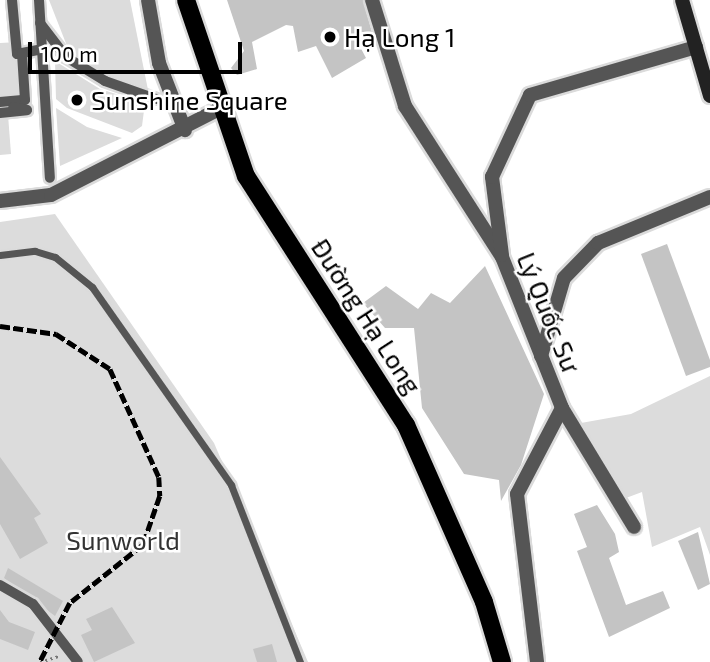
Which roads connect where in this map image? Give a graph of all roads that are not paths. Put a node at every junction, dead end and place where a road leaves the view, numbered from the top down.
1 (12, 0) edge
2 (39, 0) edge
3 (148, 0) edge
4 (186, 0) edge
5 (372, 0) edge
6 (682, 0) edge
7 (40, 23) junction
8 (696, 47) junction
9 (42, 49) junction
10 (22, 53) junction
11 (710, 96) edge
12 (156, 99) dead end
13 (0, 102) edge
14 (0, 108) edge
15 (221, 108) junction
16 (0, 113) edge
17 (185, 130) junction
18 (50, 178) dead end
19 (710, 197) edge
20 (0, 201) edge
21 (0, 255) edge
22 (502, 257) junction
23 (541, 356) junction
24 (562, 408) junction
25 (634, 527) dead end
26 (0, 585) edge
27 (78, 662) edge
28 (300, 662) edge
29 (502, 662) edge
30 (537, 662) edge

1 - 10 street
2 - 7 street
3 - 17 street
4 - 15 main road, Đường Hạ Long
5 - 22 street, Lý Quốc Sư
6 - 8 main road
7 - 9 street
7 - 12 street
8 - 11 main road
8 - 22 street
9 - 10 street
9 - 18 street
10 - 13 street
14 - 16 street
15 - 17 street
15 - 29 main road, Đường Hạ Long
17 - 20 street
19 - 23 street
21 - 28 lane
22 - 23 street, Lý Quốc Sư
23 - 24 street, Lý Quốc Sư
24 - 25 street
24 - 30 street, Lý Quốc Sư
26 - 27 street

